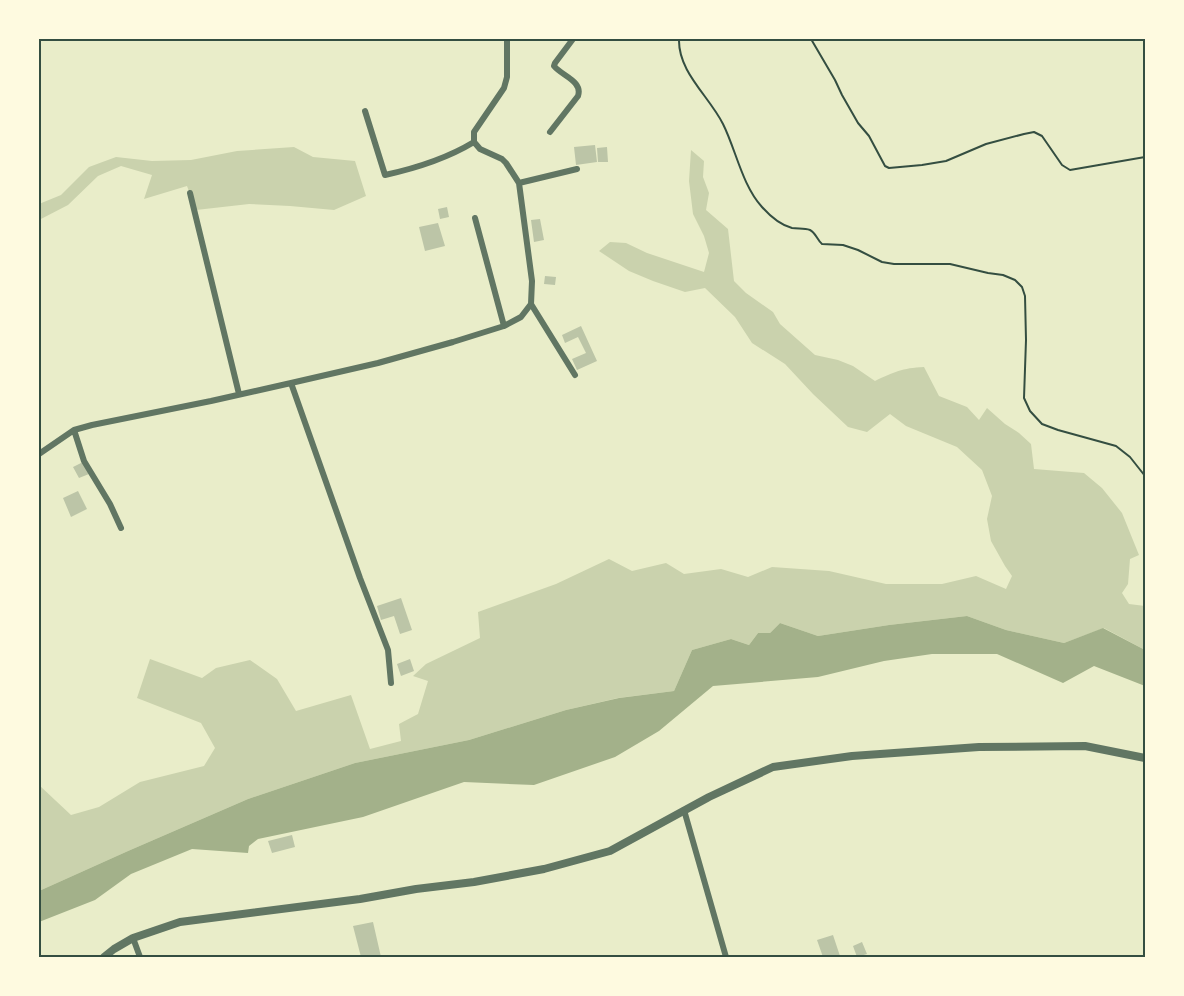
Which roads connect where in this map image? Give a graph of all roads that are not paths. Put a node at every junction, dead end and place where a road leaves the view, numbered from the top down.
1 (507, 39) edge
2 (573, 39) edge
3 (365, 111) dead end
4 (550, 132) dead end
5 (474, 142) junction
6 (577, 169) dead end
7 (519, 183) junction
8 (190, 193) dead end
9 (475, 218) dead end
10 (531, 304) junction
11 (504, 326) junction
12 (575, 375) dead end
13 (291, 382) junction
14 (239, 394) junction
15 (74, 430) junction
16 (39, 454) edge
17 (121, 528) dead end
18 (391, 683) dead end
19 (1145, 758) edge
20 (684, 810) junction
21 (133, 938) junction
22 (104, 957) edge
23 (140, 957) edge
24 (726, 957) edge

1 - 5 street
2 - 4 street
3 - 5 street
5 - 7 street
6 - 7 street
7 - 10 street
8 - 14 street
9 - 11 street
10 - 11 street
10 - 12 street
11 - 13 street
13 - 14 street
13 - 18 street
14 - 15 street
15 - 16 street
15 - 17 street
19 - 20 street
20 - 21 street
20 - 24 street
21 - 22 street
21 - 23 street

